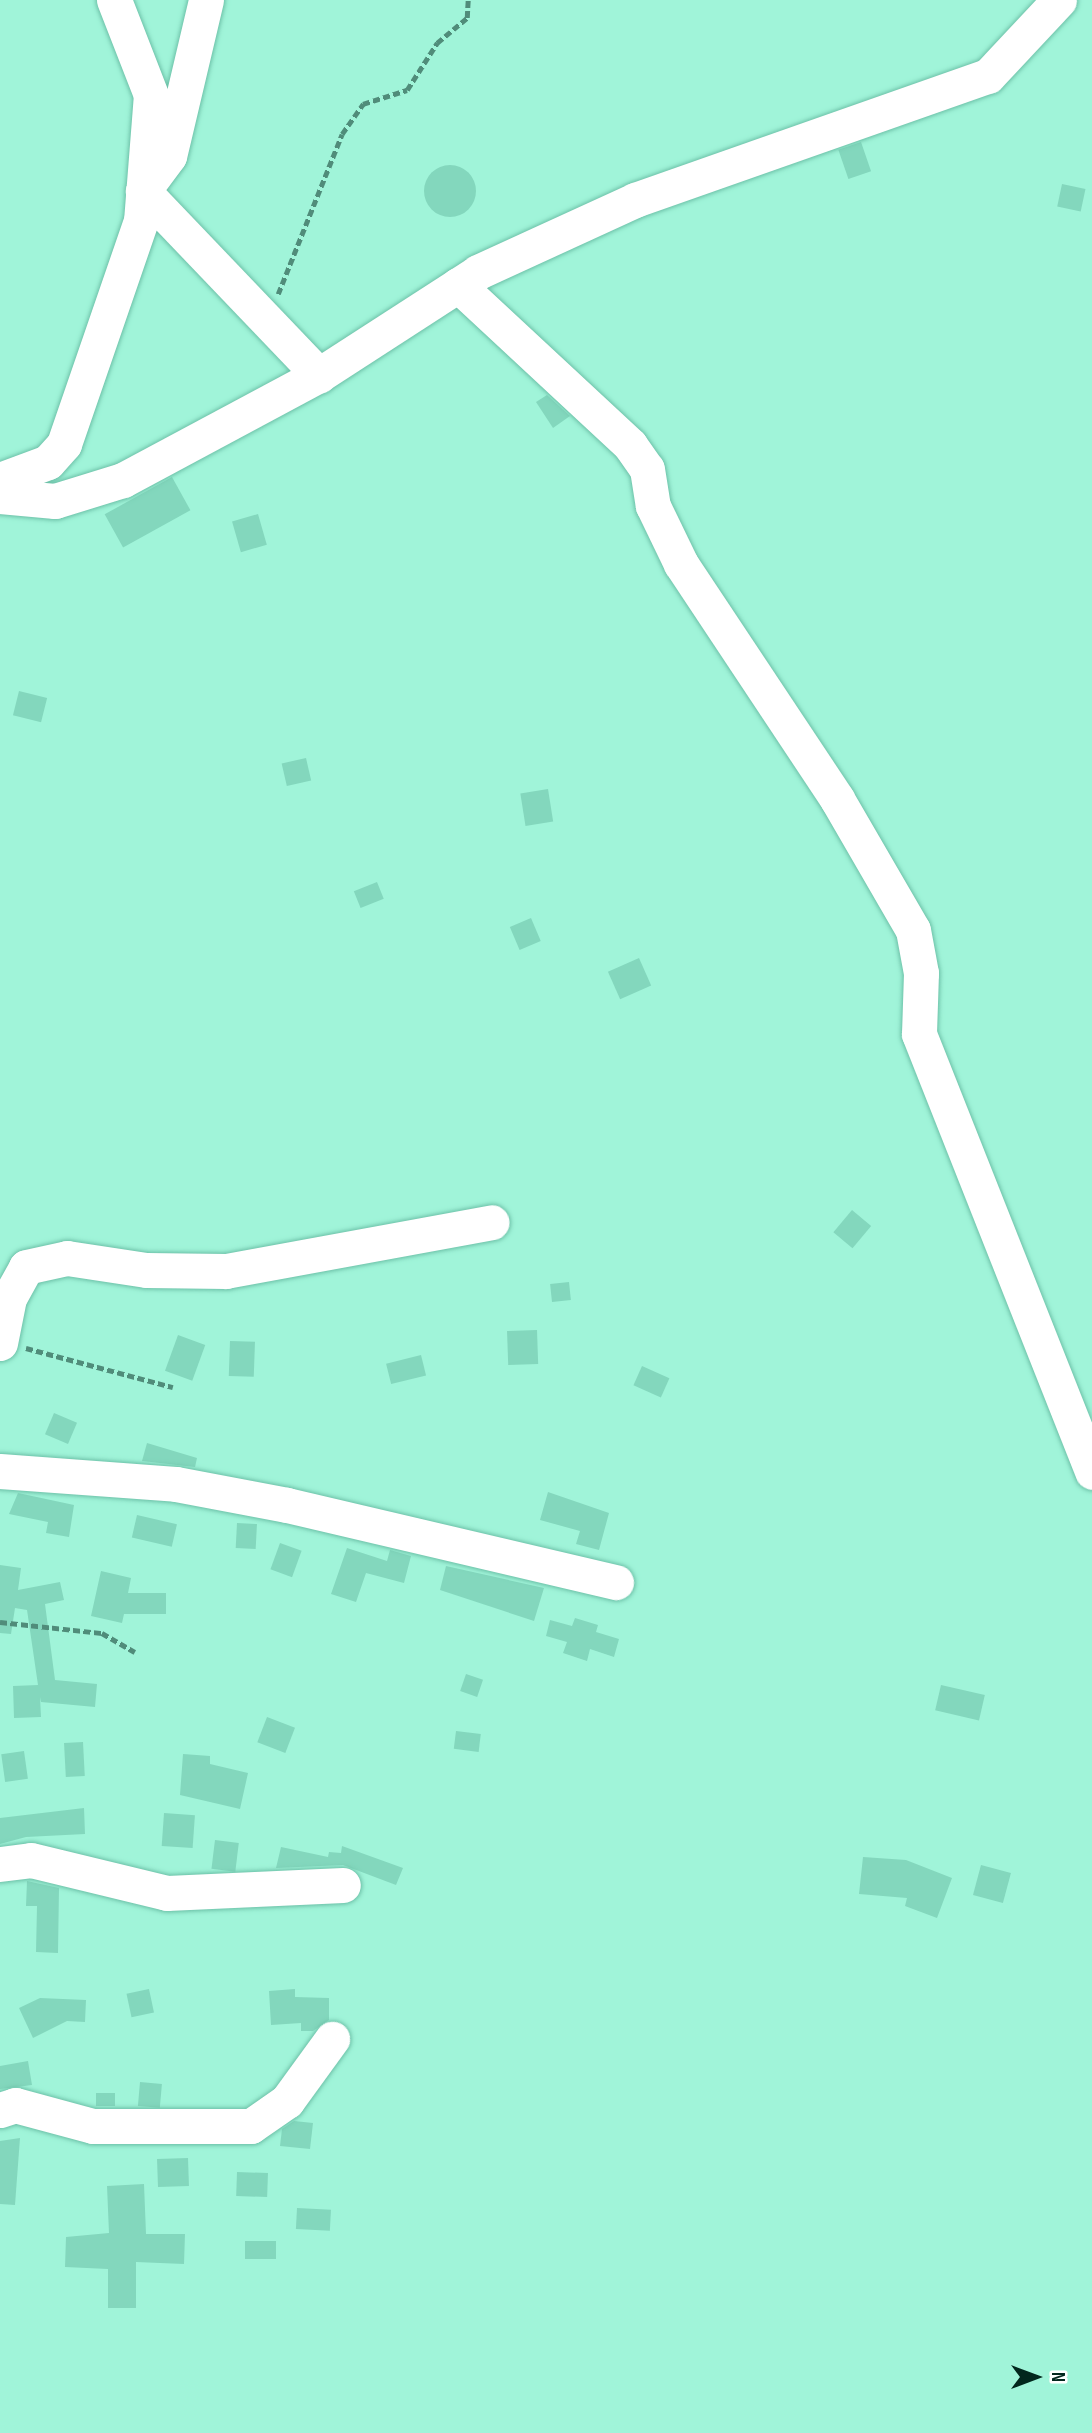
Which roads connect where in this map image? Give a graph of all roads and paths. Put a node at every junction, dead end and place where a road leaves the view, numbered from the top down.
1 (114, 0) edge
2 (206, 0) edge
3 (468, 0) edge
4 (1059, 0) edge
5 (144, 191) junction
6 (458, 285) junction
7 (268, 321) junction
8 (319, 375) junction
9 (0, 480) edge
10 (0, 496) edge
11 (492, 1222) dead end
12 (1, 1343) edge
13 (173, 1387) dead end
14 (0, 1471) edge
15 (1092, 1472) edge
16 (616, 1582) dead end
17 (0, 1622) edge
18 (135, 1652) dead end
19 (0, 1864) edge
20 (343, 1885) dead end
21 (332, 2039) dead end
22 (0, 2110) edge

1 - 5 street
2 - 5 street
3 - 7 path
4 - 6 street
5 - 7 street
5 - 9 street
6 - 8 street
6 - 15 street
7 - 8 street
8 - 10 street
11 - 12 street
12 - 13 path
14 - 16 street
17 - 18 path
19 - 20 street
21 - 22 street

